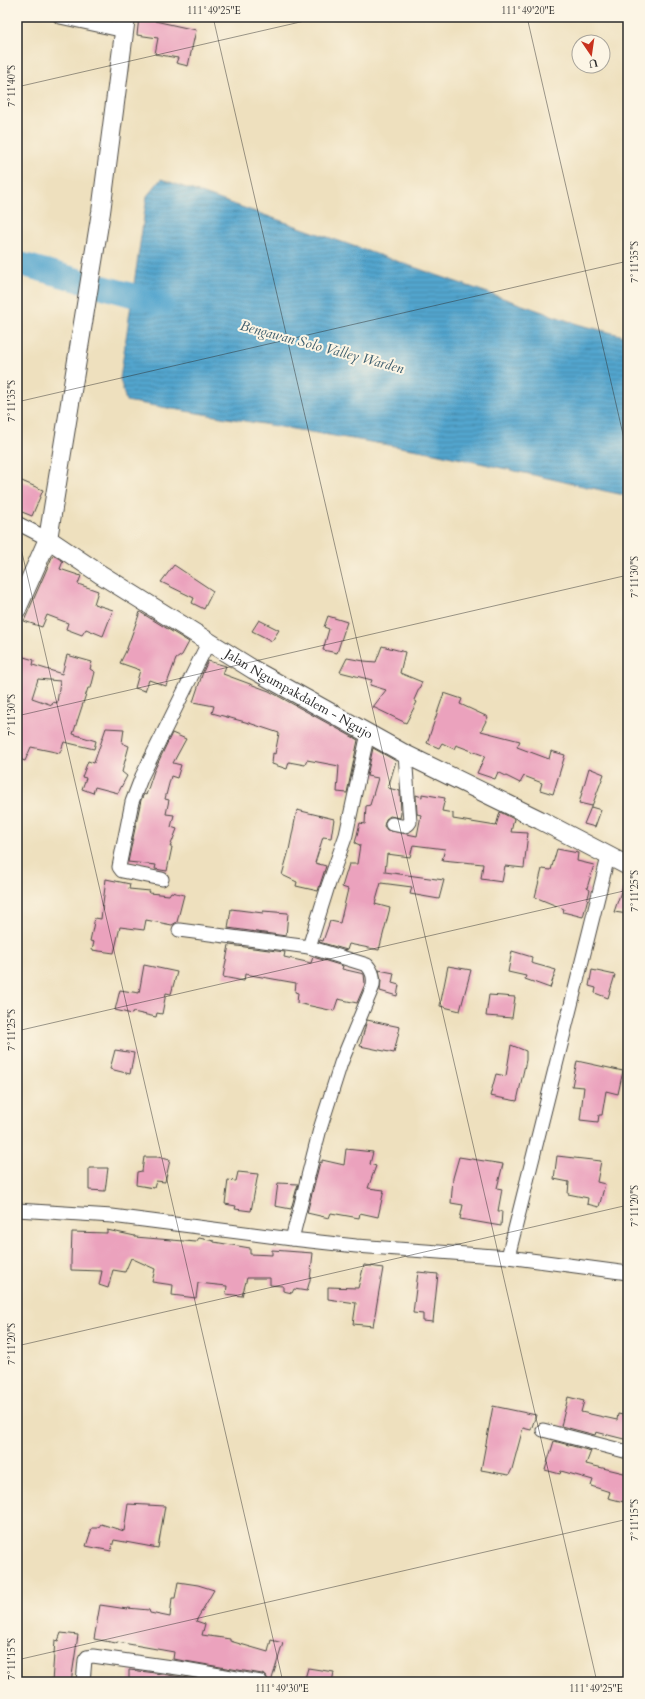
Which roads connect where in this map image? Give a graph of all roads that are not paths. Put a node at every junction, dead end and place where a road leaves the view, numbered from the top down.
1 (60, 17) edge
2 (125, 24) edge
3 (17, 523) edge
4 (48, 539) junction
5 (17, 609) edge
6 (209, 641) junction
7 (368, 733) junction
8 (405, 754) junction
9 (392, 824) dead end
10 (608, 857) junction
11 (628, 866) edge
12 (162, 878) dead end
13 (179, 930) dead end
14 (309, 948) junction
15 (17, 1210) edge
16 (292, 1239) junction
17 (508, 1258) junction
18 (628, 1273) edge
19 (544, 1430) dead end
20 (628, 1452) edge
21 (83, 1682) edge
22 (261, 1682) edge

1 - 2 street
2 - 4 street
3 - 4 street
4 - 5 street
4 - 6 street, Jalan Ngumpakdalem - Ngujo
6 - 7 street, Jalan Ngumpakdalem - Ngujo
6 - 12 street
7 - 8 street, Jalan Ngumpakdalem - Ngujo
7 - 14 street
8 - 9 street
8 - 10 street, Jalan Ngumpakdalem - Ngujo
10 - 11 street, Jalan Ngumpakdalem - Ngujo
10 - 17 street
13 - 14 street
14 - 16 street
15 - 16 street
16 - 17 street
17 - 18 street
19 - 20 street
21 - 22 street

